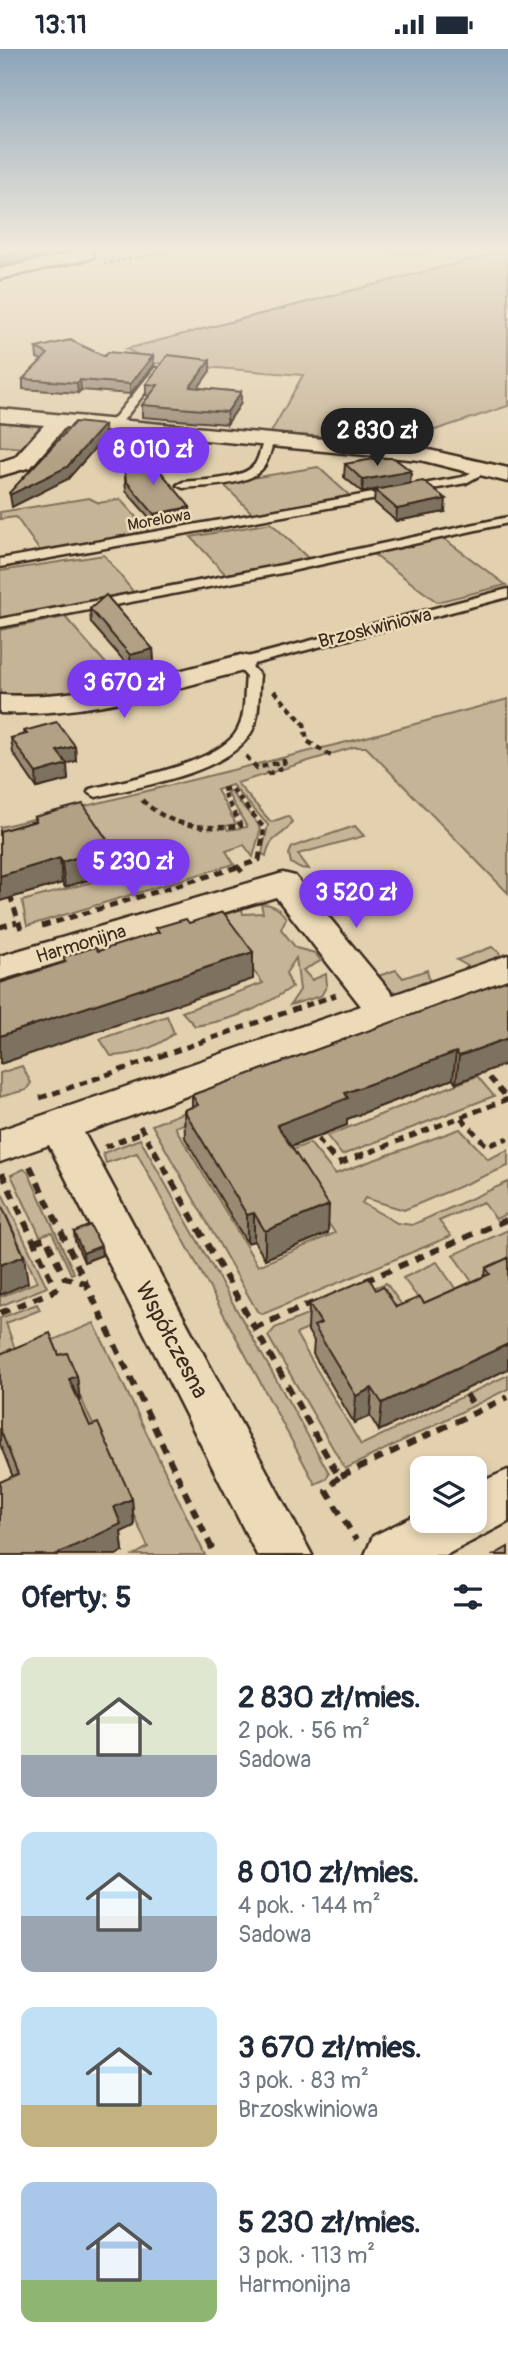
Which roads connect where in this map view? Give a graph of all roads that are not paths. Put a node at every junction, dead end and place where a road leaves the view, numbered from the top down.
1 (161, 366) edge
2 (0, 415) edge
3 (60, 420) junction
4 (114, 425) junction
5 (269, 439) junction
6 (485, 468) junction
7 (0, 469) edge
8 (508, 475) edge
9 (183, 485) dead end
10 (508, 520) edge
11 (0, 563) edge
12 (508, 593) edge
13 (0, 623) edge
14 (253, 659) junction
15 (0, 704) edge
16 (96, 792) dead end
17 (508, 967) edge
18 (0, 968) edge
19 (375, 998) junction
20 (47, 1112) junction
21 (7, 1165) edge
22 (508, 1495) edge
23 (487, 1506) edge
24 (425, 1533) edge
25 (376, 1551) edge
26 (285, 1555) edge

1 - 4 lane
2 - 3 street
3 - 4 street
3 - 7 street
4 - 5 street
5 - 6 street
5 - 9 lane
6 - 8 street
6 - 11 lane, Morelowa
10 - 13 lane
12 - 14 lane, Brzoskwiniowa
14 - 15 street, Brzoskwiniowa
14 - 16 lane
17 - 19 street
18 - 19 street, Harmonijna
19 - 20 street
20 - 21 street
20 - 26 street, Współczesna
22 - 23 street
24 - 25 street

